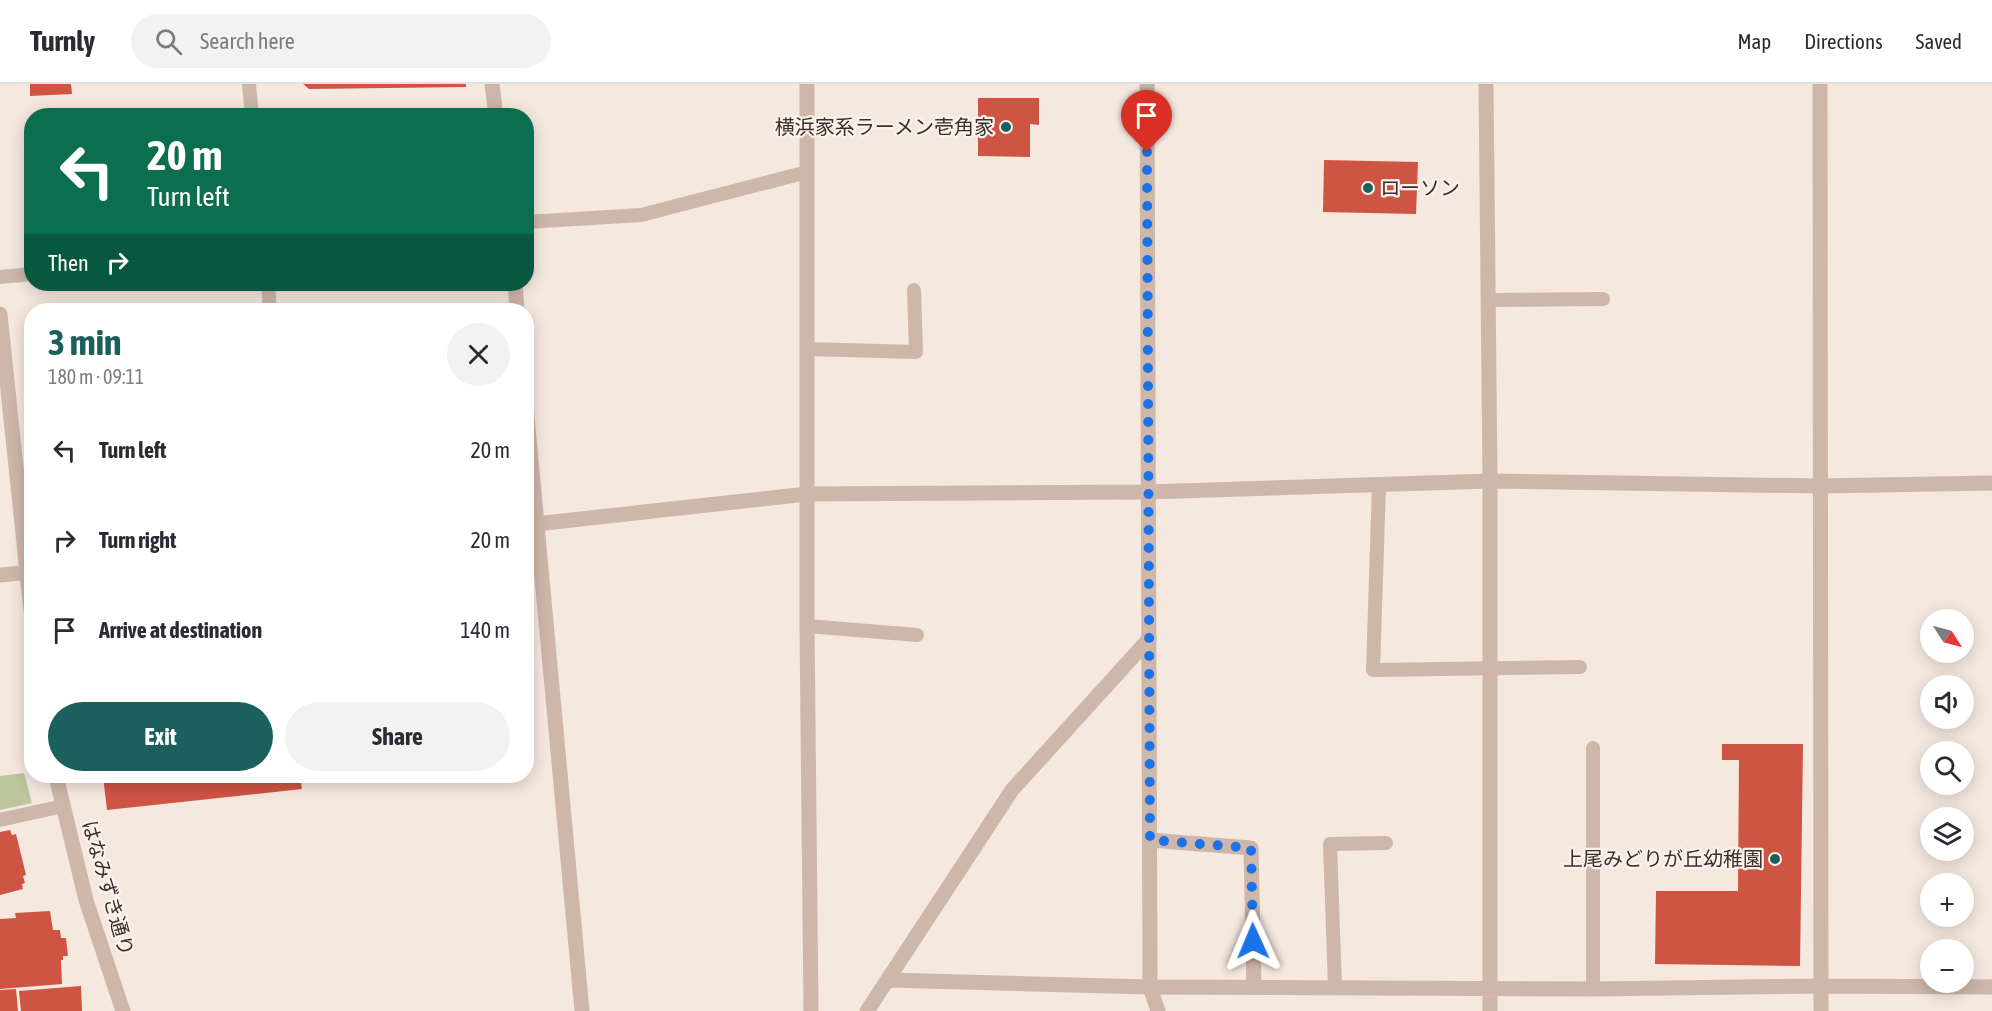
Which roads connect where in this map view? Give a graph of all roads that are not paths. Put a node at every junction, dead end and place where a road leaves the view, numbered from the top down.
1 (249, 84) edge
2 (492, 84) edge
3 (807, 84) edge
4 (1147, 84) edge
5 (1486, 84) edge
6 (1820, 84) edge
7 (251, 108) edge
8 (495, 108) edge
9 (807, 172) junction
10 (534, 221) edge
11 (24, 275) edge
12 (0, 277) edge
13 (914, 290) dead end
14 (1604, 299) dead end
15 (1488, 300) junction
16 (0, 314) edge
17 (807, 349) junction
18 (1490, 481) junction
19 (1992, 483) edge
20 (1379, 485) junction
21 (1821, 486) junction
22 (1148, 492) junction
23 (807, 494) junction
24 (534, 525) edge
25 (24, 528) edge
26 (534, 544) edge
27 (24, 573) edge
28 (0, 575) edge
29 (807, 626) junction
30 (917, 635) dead end
31 (1149, 639) junction
32 (1490, 668) junction
33 (1580, 668) dead end
34 (1593, 748) dead end
35 (58, 783) edge
36 (63, 806) junction
37 (0, 820) edge
38 (1150, 840) junction
39 (1386, 843) dead end
40 (888, 980) junction
41 (1820, 986) junction
42 (1150, 987) junction
43 (1254, 987) junction
44 (1992, 987) edge
45 (1335, 988) junction
46 (1490, 988) junction
47 (1593, 990) junction
48 (123, 1011) edge
49 (582, 1011) edge
50 (811, 1011) edge
51 (867, 1011) edge
52 (1158, 1011) edge
53 (1490, 1011) edge
54 (1821, 1011) edge

1 - 7 lane
2 - 8 street
3 - 9 street
4 - 22 street
5 - 15 street
6 - 21 street
9 - 10 lane
9 - 17 street
11 - 12 lane
13 - 17 lane
14 - 15 lane
15 - 18 street
16 - 25 street
17 - 23 street
18 - 20 street
18 - 21 street
18 - 32 street
19 - 21 street
20 - 22 street
20 - 32 lane
21 - 41 street
22 - 23 street
22 - 31 street
23 - 24 street
23 - 29 street
26 - 49 street
27 - 28 street
29 - 30 lane
29 - 50 street
31 - 38 street
31 - 40 street
32 - 33 lane
32 - 46 street
34 - 47 lane
35 - 36 street, はなみずき通り
36 - 37 lane
36 - 48 street, はなみずき通り
38 - 42 street
38 - 43 street
39 - 45 lane
40 - 42 street
40 - 51 street
41 - 44 street
41 - 47 street
41 - 54 street
42 - 43 street
42 - 52 street
43 - 45 street
45 - 46 street
46 - 47 street
46 - 53 street

